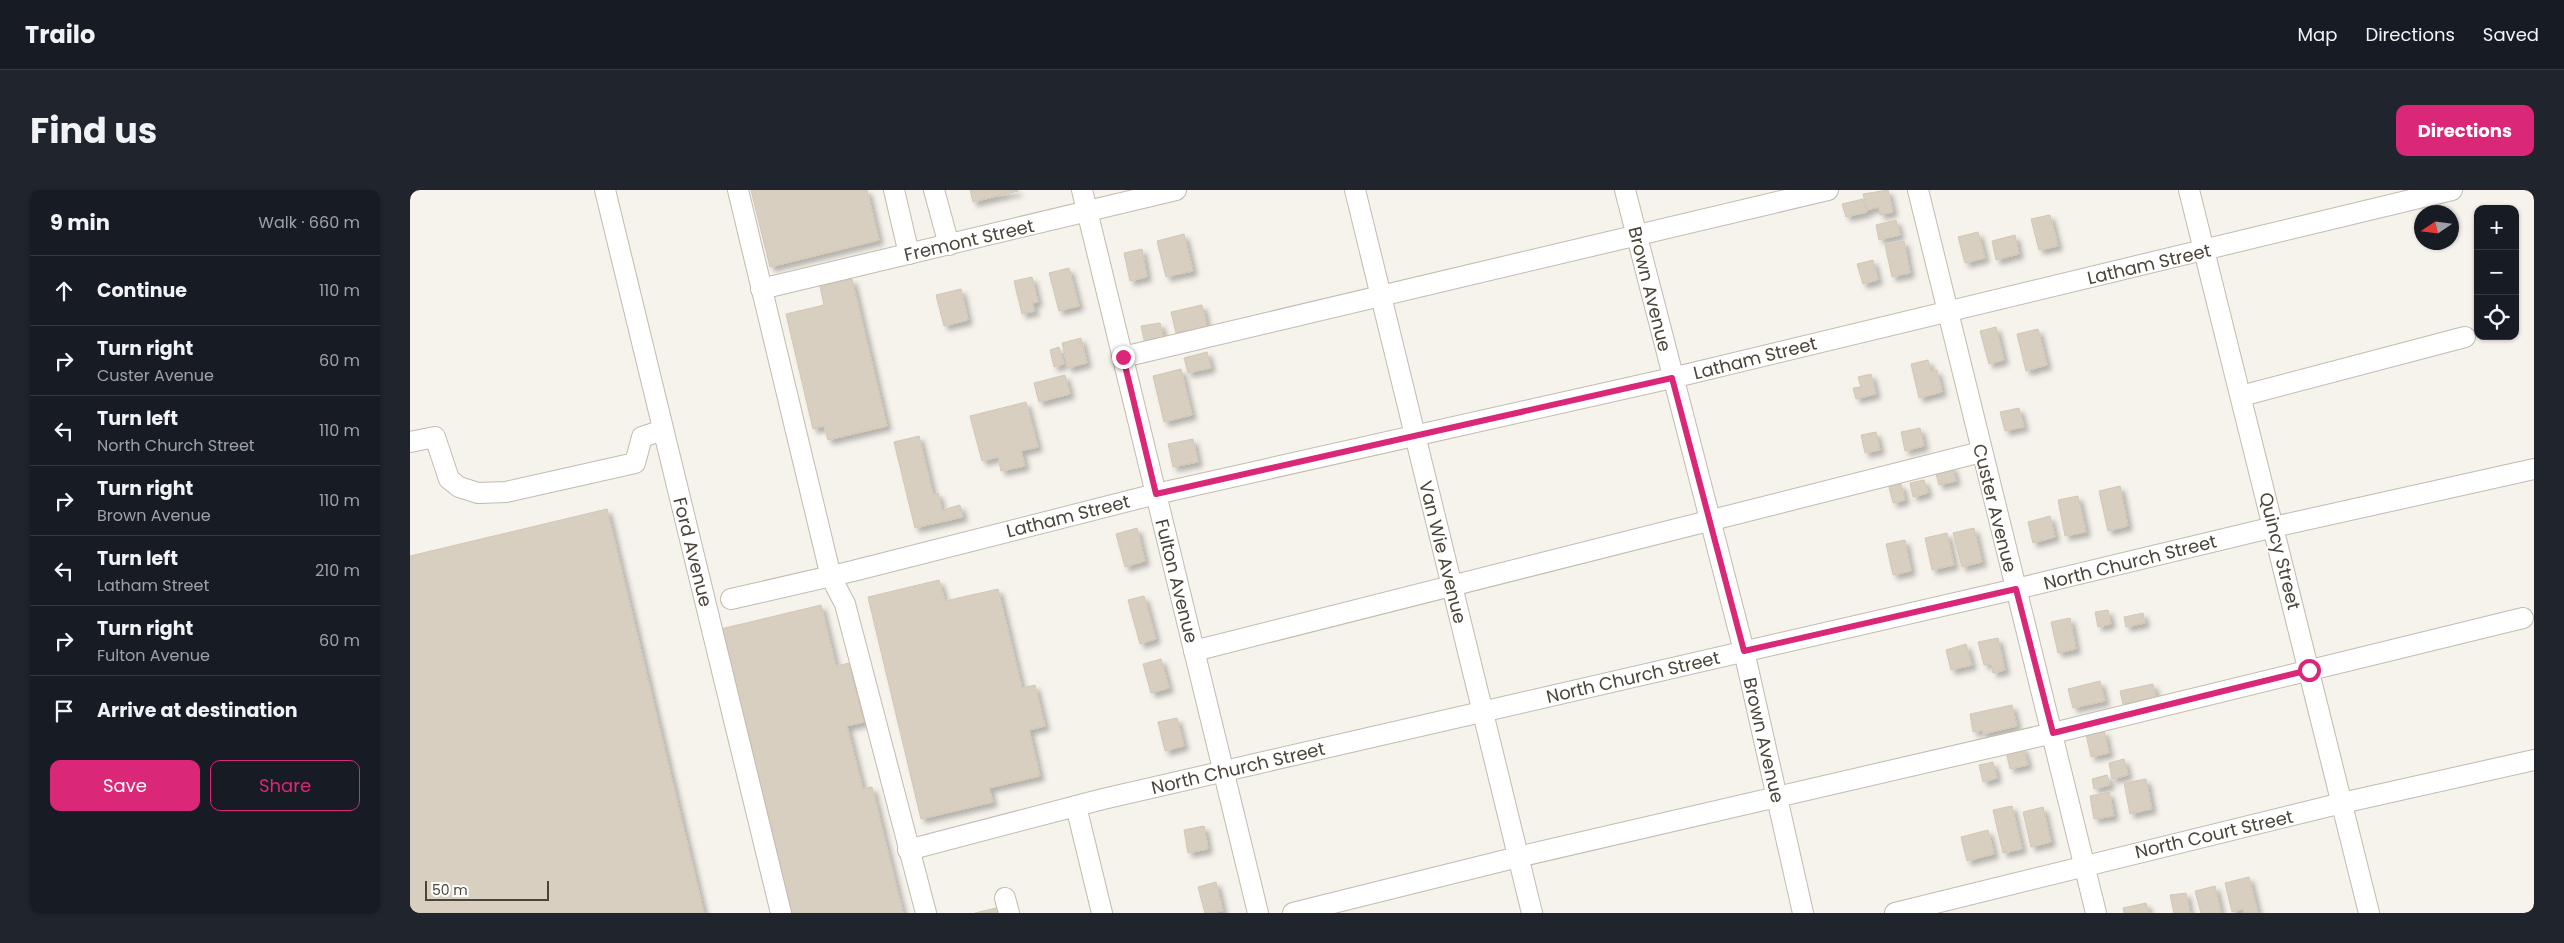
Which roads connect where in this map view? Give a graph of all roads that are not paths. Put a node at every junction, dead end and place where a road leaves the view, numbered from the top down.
1 (605, 190) edge
2 (738, 190) edge
3 (894, 190) edge
4 (934, 190) edge
5 (1082, 190) edge
6 (1176, 190) edge
7 (1355, 190) edge
8 (1625, 190) edge
9 (1828, 190) edge
10 (1918, 190) edge
11 (2189, 190) edge
12 (2452, 190) edge
13 (1088, 212) junction
14 (1637, 235) junction
15 (949, 245) junction
16 (2205, 251) junction
17 (910, 254) junction
18 (761, 289) junction
19 (1381, 296) junction
20 (1947, 311) junction
21 (2465, 337) dead end
22 (1123, 357) junction
23 (1672, 378) junction
24 (2241, 396) junction
25 (663, 430) junction
26 (1414, 434) junction
27 (410, 442) edge
28 (1981, 452) junction
29 (2534, 469) edge
30 (1156, 494) junction
31 (1710, 521) junction
32 (2274, 527) junction
33 (830, 577) junction
34 (1452, 586) junction
35 (2016, 589) junction
36 (731, 599) dead end
37 (2523, 618) dead end
38 (1194, 650) junction
39 (1744, 651) junction
40 (2309, 670) junction
41 (1482, 712) junction
42 (2053, 733) junction
43 (2534, 760) edge
44 (1223, 772) junction
45 (1777, 798) junction
46 (2342, 803) junction
47 (1076, 806) junction
48 (908, 850) junction
49 (1518, 858) junction
50 (2084, 865) junction
51 (781, 913) edge
52 (926, 913) edge
53 (1102, 913) edge
54 (1258, 913) edge
55 (1293, 913) edge
56 (1532, 913) edge
57 (1803, 913) edge
58 (1895, 913) edge
59 (2096, 913) edge
60 (2368, 913) edge

1 - 25 street, Ford Avenue
2 - 18 street
3 - 17 street
4 - 15 street
5 - 13 street, Fulton Avenue
6 - 13 street, Fremont Street
7 - 19 street, Van Wie Avenue
8 - 14 street, Brown Avenue
9 - 14 street
10 - 20 street, Custer Avenue
11 - 16 street, Quincy Street
12 - 16 street, Latham Street
13 - 15 street, Fremont Street
13 - 22 street, Fulton Avenue
14 - 19 street
14 - 23 street, Brown Avenue
15 - 17 street, Fremont Street
16 - 20 street, Latham Street
16 - 24 street, Quincy Street
17 - 18 street, Fremont Street
18 - 33 street
19 - 22 street
19 - 26 street, Van Wie Avenue
20 - 23 street, Latham Street
20 - 28 street, Custer Avenue
21 - 24 street
22 - 30 street, Fulton Avenue
23 - 26 street, Latham Street
23 - 31 street, Brown Avenue
24 - 32 street, Quincy Street
25 - 27 street
25 - 51 street, Ford Avenue
26 - 30 street, Latham Street
26 - 34 street, Van Wie Avenue
28 - 31 street
28 - 35 street, Custer Avenue
29 - 32 street, North Church Street
30 - 33 street, Latham Street
30 - 38 street, Fulton Avenue
31 - 34 street
31 - 39 street, Brown Avenue
32 - 35 street, North Church Street
32 - 40 street, Quincy Street
33 - 36 street, Latham Street
33 - 48 street
34 - 38 street
34 - 41 street, Van Wie Avenue
35 - 39 street, North Church Street
35 - 42 street, Custer Avenue
37 - 40 street
38 - 44 street, Fulton Avenue
39 - 41 street, North Church Street
39 - 45 street, Brown Avenue
40 - 42 street
40 - 46 street, Quincy Street
41 - 44 street, North Church Street
41 - 49 street, Van Wie Avenue
42 - 45 street
42 - 50 street, Custer Avenue
43 - 46 street, North Court Street
44 - 47 street, North Church Street
44 - 54 street, Fulton Avenue
45 - 49 street
45 - 57 street, Brown Avenue
46 - 50 street, North Court Street
46 - 60 street, Quincy Street
47 - 48 street, North Church Street
47 - 53 street
48 - 52 street
49 - 55 street
49 - 56 street, Van Wie Avenue
50 - 58 street, North Court Street
50 - 59 street, Custer Avenue

